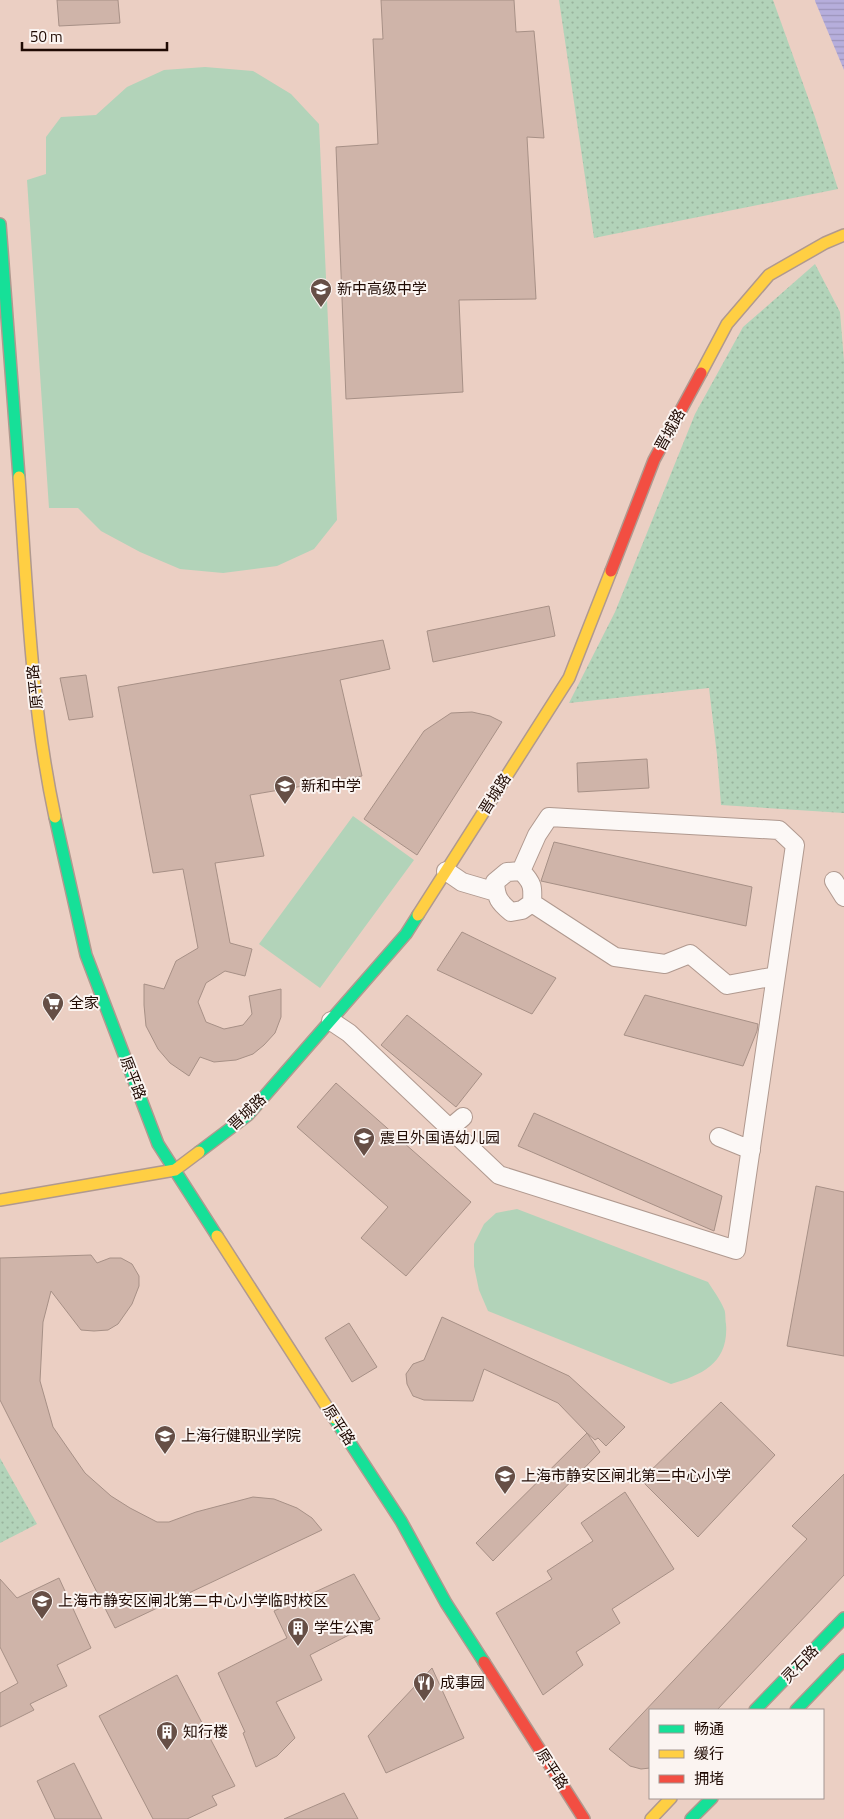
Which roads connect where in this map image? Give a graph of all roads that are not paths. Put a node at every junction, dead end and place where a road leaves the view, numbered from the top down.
1 (0, 224) edge
2 (844, 235) edge
3 (446, 871) junction
4 (521, 871) junction
5 (834, 881) dead end
6 (496, 892) junction
7 (844, 897) edge
8 (532, 903) junction
9 (776, 976) junction
10 (331, 1021) junction
11 (719, 1137) dead end
12 (751, 1150) junction
13 (175, 1170) junction
14 (0, 1200) edge
15 (844, 1618) edge
16 (844, 1660) edge
17 (756, 1709) edge
18 (797, 1709) edge
19 (670, 1799) edge
20 (711, 1799) edge
21 (584, 1819) edge
22 (651, 1819) edge
23 (691, 1819) edge

1 - 13 street, 原平路
2 - 3 street, 晋城路
3 - 6 street
3 - 10 street, 晋城路
4 - 6 street
4 - 8 street
4 - 9 street
5 - 7 street
6 - 8 street
8 - 9 street
9 - 12 street
10 - 12 street
10 - 13 street, 晋城路
11 - 12 street
13 - 14 street, 晋城路
13 - 21 street, 原平路
15 - 17 street, 灵石路
16 - 18 street, 灵石路
19 - 22 street
20 - 23 street

